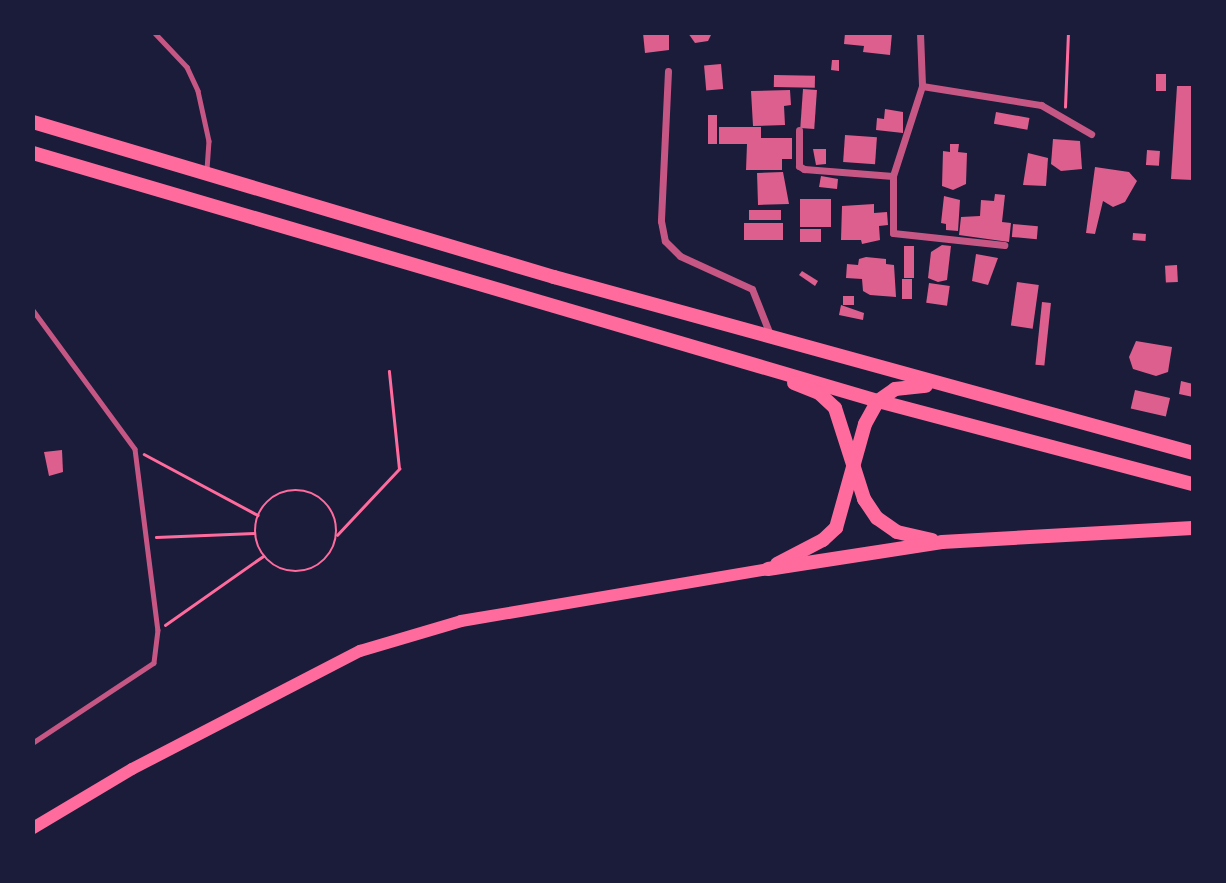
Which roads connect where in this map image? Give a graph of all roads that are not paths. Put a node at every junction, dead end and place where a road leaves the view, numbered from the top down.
1 (155, 33) edge
2 (920, 33) edge
3 (668, 71) dead end
4 (922, 86) junction
5 (33, 122) edge
6 (799, 130) dead end
7 (1091, 134) dead end
8 (33, 153) edge
9 (206, 174) junction
10 (893, 176) junction
11 (1004, 245) dead end
12 (33, 310) edge
13 (771, 338) junction
14 (743, 358) junction
15 (945, 387) junction
16 (878, 401) junction
17 (1193, 453) edge
18 (854, 462) junction
19 (1193, 484) edge
20 (1193, 528) edge
21 (942, 542) junction
22 (768, 569) junction
23 (33, 743) edge
24 (33, 828) edge

1 - 9 lane
2 - 4 street
3 - 13 street
4 - 7 street
4 - 10 street
5 - 9 highway
6 - 10 street
8 - 14 highway
9 - 13 highway
10 - 11 street
12 - 23 lane
13 - 15 highway
14 - 16 highway
14 - 18 highway
15 - 16 highway
15 - 17 highway
16 - 18 highway
16 - 19 highway
18 - 21 highway
18 - 22 highway
20 - 21 highway
21 - 22 highway
22 - 24 main road

